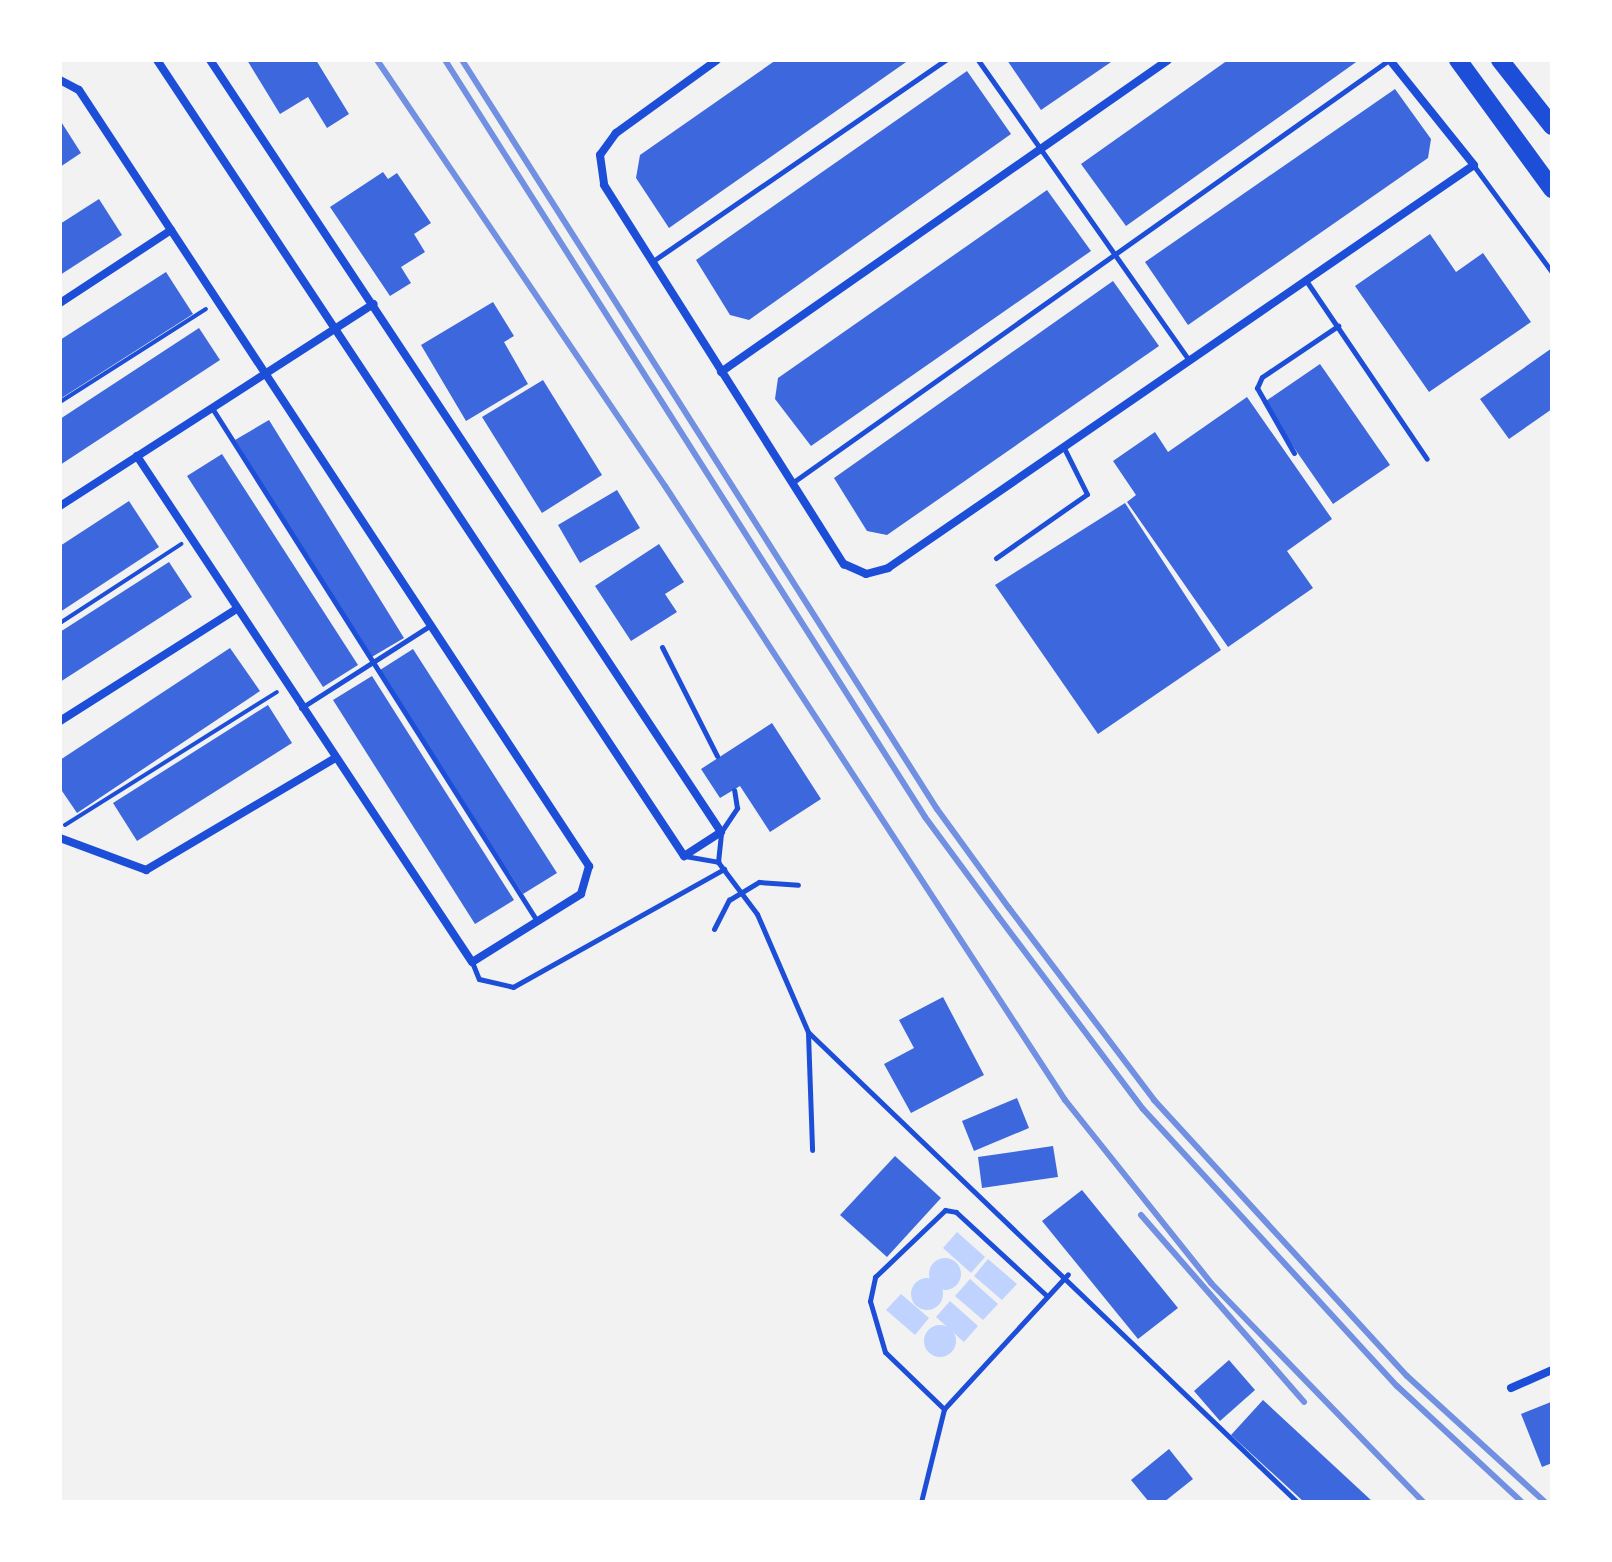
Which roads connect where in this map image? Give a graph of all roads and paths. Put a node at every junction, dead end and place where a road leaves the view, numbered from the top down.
1 (157, 60) edge
2 (210, 60) edge
3 (717, 60) edge
4 (946, 60) edge
5 (978, 60) edge
6 (1168, 60) edge
7 (1389, 60) edge
8 (1458, 60) edge
9 (1500, 60) edge
10 (60, 80) edge
11 (1552, 126) edge
12 (1040, 149) junction
13 (1474, 165) junction
14 (1552, 189) edge
15 (171, 230) junction
16 (1114, 254) junction
17 (651, 262) junction
18 (1552, 272) edge
19 (1305, 278) junction
20 (218, 301) junction
21 (60, 303) edge
22 (373, 304) junction
23 (1338, 326) junction
24 (332, 330) junction
25 (1188, 359) junction
26 (721, 372) junction
27 (266, 373) junction
28 (60, 402) edge
29 (212, 408) junction
30 (1063, 447) junction
31 (1294, 453) dead end
32 (137, 456) junction
33 (1427, 459) dead end
34 (792, 483) junction
35 (60, 506) edge
36 (190, 538) junction
37 (996, 558) dead end
38 (235, 610) junction
39 (60, 623) edge
40 (432, 624) junction
41 (662, 647) dead end
42 (373, 662) junction
43 (286, 686) junction
44 (301, 709) junction
45 (60, 721) edge
46 (717, 756) dead end
47 (334, 759) junction
48 (734, 790) dead end
49 (60, 828) edge
50 (721, 832) junction
51 (60, 838) edge
52 (684, 856) junction
53 (718, 862) junction
54 (724, 869) junction
55 (798, 885) dead end
56 (742, 891) junction
57 (538, 922) junction
58 (714, 929) dead end
59 (472, 962) junction
60 (808, 1032) junction
61 (812, 1150) dead end
62 (1068, 1274) junction
63 (1046, 1295) junction
64 (1552, 1370) edge
65 (1511, 1388) dead end
66 (944, 1409) junction
67 (921, 1502) edge
68 (1297, 1502) edge

1 - 24 street
2 - 22 street
3 - 17 street
4 - 17 lane
5 - 12 lane
6 - 12 street
7 - 13 street
7 - 16 lane
8 - 14 highway
9 - 11 highway
10 - 15 street
12 - 16 lane
12 - 26 street
13 - 18 lane
13 - 19 street
15 - 20 street
15 - 21 street
16 - 25 lane
16 - 34 lane
17 - 26 street
19 - 23 lane
19 - 25 street
20 - 27 street
20 - 28 path
22 - 24 street
22 - 50 street
23 - 31 lane
23 - 33 lane
24 - 27 street
24 - 52 street
25 - 30 street
26 - 34 street
27 - 29 street
27 - 40 street
29 - 32 street
29 - 42 lane
30 - 34 street
30 - 37 lane
32 - 35 street
32 - 36 street
36 - 38 street
36 - 39 path
38 - 43 street
38 - 45 street
40 - 42 lane
40 - 57 street
41 - 46 lane
42 - 44 lane
42 - 57 lane
43 - 44 street
43 - 49 path
44 - 47 street
47 - 51 street
47 - 59 street
48 - 50 lane
50 - 52 street
50 - 53 lane
52 - 53 lane
53 - 54 lane
54 - 56 lane
54 - 59 lane
55 - 56 lane
56 - 58 lane
56 - 60 lane
57 - 59 street
60 - 61 lane
60 - 62 lane
62 - 63 lane
62 - 68 lane
63 - 66 lane
63 - 66 lane
64 - 65 street
66 - 67 lane

